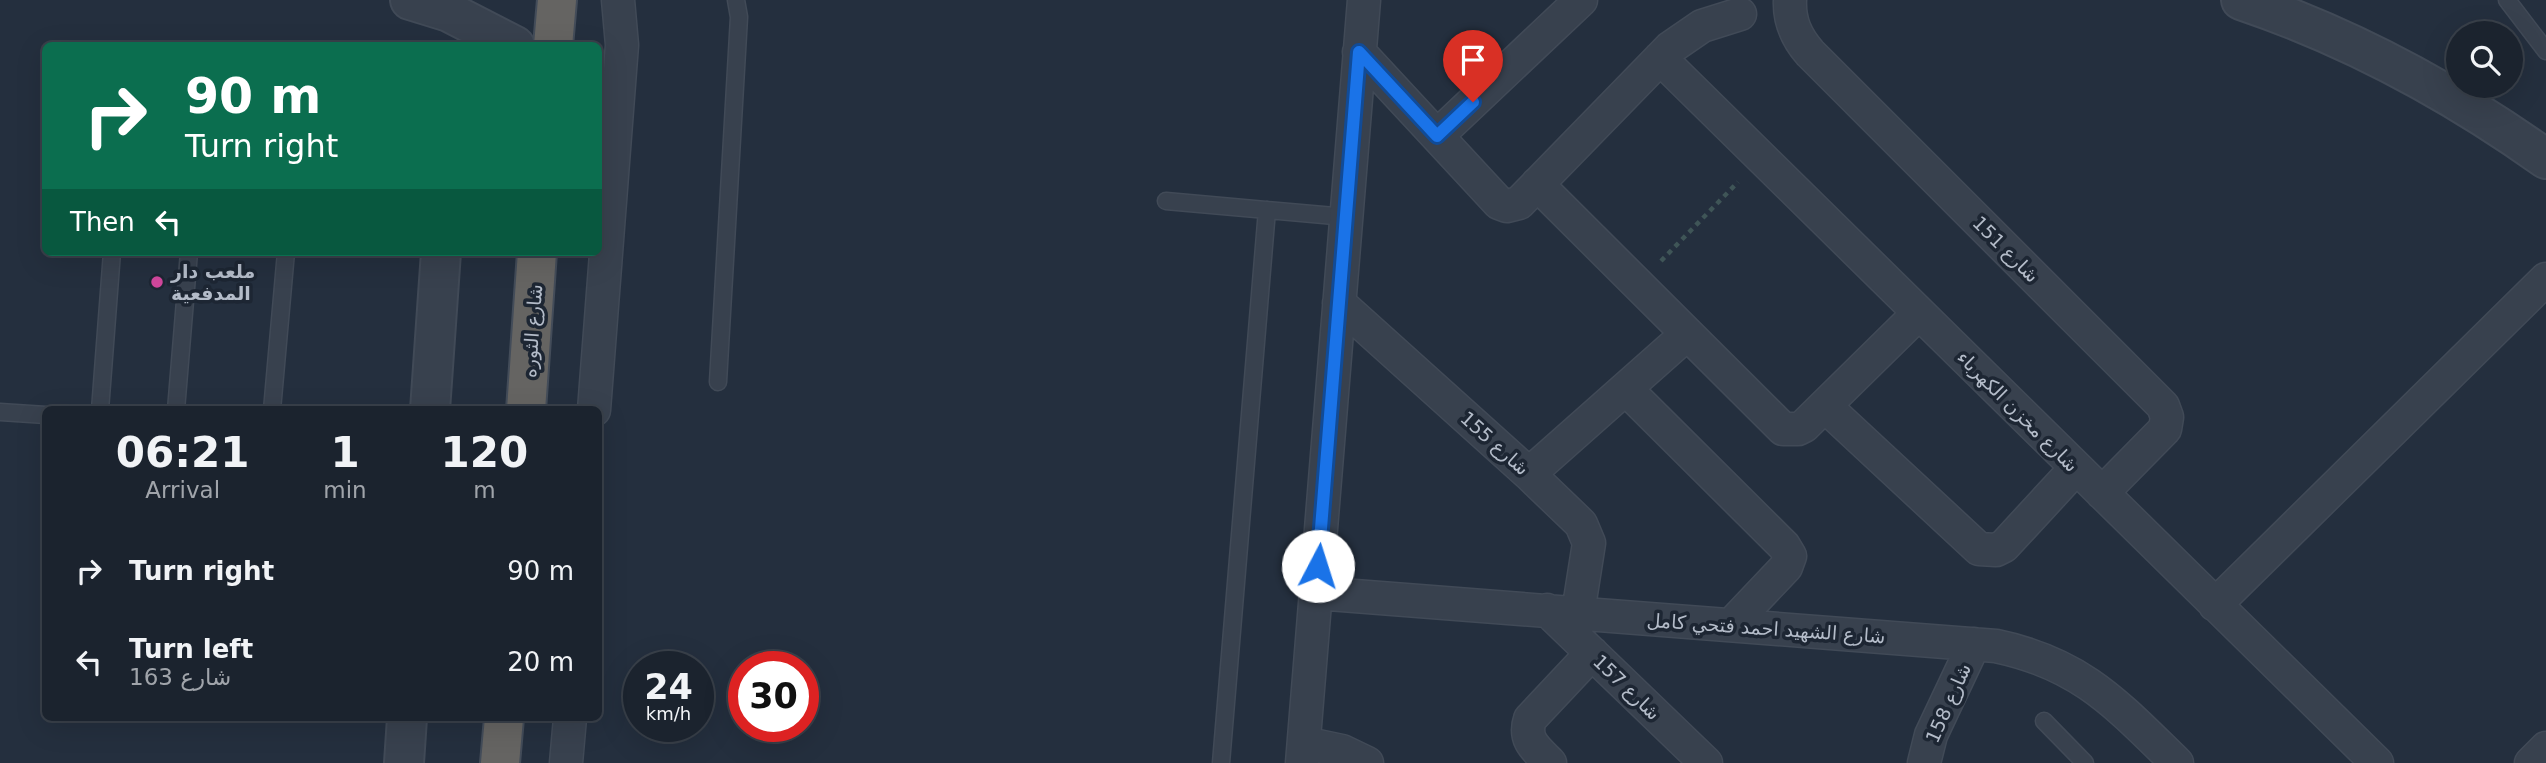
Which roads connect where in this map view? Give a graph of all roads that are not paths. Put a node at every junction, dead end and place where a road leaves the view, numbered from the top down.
1 (410, 0) edge
2 (557, 0) edge
3 (618, 0) edge
4 (736, 0) edge
5 (1364, 0) edge
6 (1581, 0) edge
7 (1790, 0) edge
8 (2241, 0) edge
9 (2507, 0) edge
10 (1740, 14) dead end
11 (508, 42) edge
12 (553, 42) edge
13 (2546, 51) edge
14 (1359, 52) junction
15 (1660, 58) junction
16 (1437, 136) junction
17 (2546, 159) edge
18 (1537, 184) junction
19 (1166, 201) dead end
20 (1267, 210) junction
21 (1346, 217) junction
22 (112, 256) edge
23 (189, 256) edge
24 (286, 256) edge
25 (441, 256) edge
26 (537, 256) edge
27 (2546, 279) edge
28 (1339, 303) junction
29 (1919, 313) junction
30 (1687, 334) junction
31 (719, 382) dead end
32 (1626, 389) junction
33 (100, 406) edge
34 (176, 406) edge
35 (272, 406) edge
36 (430, 406) edge
37 (526, 406) edge
38 (594, 406) edge
39 (1825, 406) junction
40 (0, 412) edge
41 (42, 415) edge
42 (2076, 468) junction
43 (1529, 474) junction
44 (2102, 494) junction
45 (1316, 593) junction
46 (2215, 605) junction
47 (1547, 610) junction
48 (1578, 613) junction
49 (1731, 625) junction
50 (1974, 644) junction
51 (1592, 653) junction
52 (407, 721) edge
53 (504, 721) edge
54 (570, 721) edge
55 (2044, 721) dead end
56 (2546, 748) edge
57 (1303, 753) edge
58 (404, 763) edge
59 (500, 763) edge
60 (566, 763) edge
61 (1221, 763) edge
62 (1367, 763) edge
63 (1550, 763) edge
64 (1706, 763) edge
65 (1924, 763) edge
66 (2085, 763) edge
67 (2177, 763) edge
68 (2377, 763) edge
69 (2531, 763) edge

1 - 11 street
2 - 12 highway
3 - 38 street
4 - 31 lane
5 - 14 street
6 - 16 street
7 - 44 street, شارع 151
8 - 17 street
9 - 13 lane
10 - 15 street
14 - 16 street
14 - 21 street
15 - 18 street
15 - 29 street, شارع مخزن الكهرباء
16 - 18 street
18 - 30 street
19 - 20 lane
20 - 21 lane
20 - 61 lane
21 - 28 street
22 - 33 lane
23 - 34 lane
24 - 35 lane
25 - 36 street
26 - 37 highway, شارع الثوره
27 - 46 street
28 - 43 street, شارع 155
28 - 45 street
29 - 39 street
29 - 42 street, شارع مخزن الكهرباء
30 - 32 street
30 - 39 street
32 - 43 street
32 - 49 street
39 - 42 street
40 - 41 lane
42 - 44 street, شارع مخزن الكهرباء
43 - 48 street, شارع 155
44 - 46 street, شارع مخزن الكهرباء
45 - 47 street, شارع الشهيد احمد فتحي كامل
45 - 57 street
46 - 68 street, شارع مخزن الكهرباء
47 - 48 street, شارع الشهيد احمد فتحي كامل
47 - 51 street, شارع 157
48 - 49 street, شارع الشهيد احمد فتحي كامل
49 - 50 street, شارع الشهيد احمد فتحي كامل
50 - 65 street, شارع 158
50 - 67 street, شارع الشهيد احمد فتحي كامل
51 - 63 street
51 - 64 street, شارع 157
52 - 58 street
53 - 59 highway
54 - 60 street
55 - 66 lane
56 - 69 street
57 - 62 street

